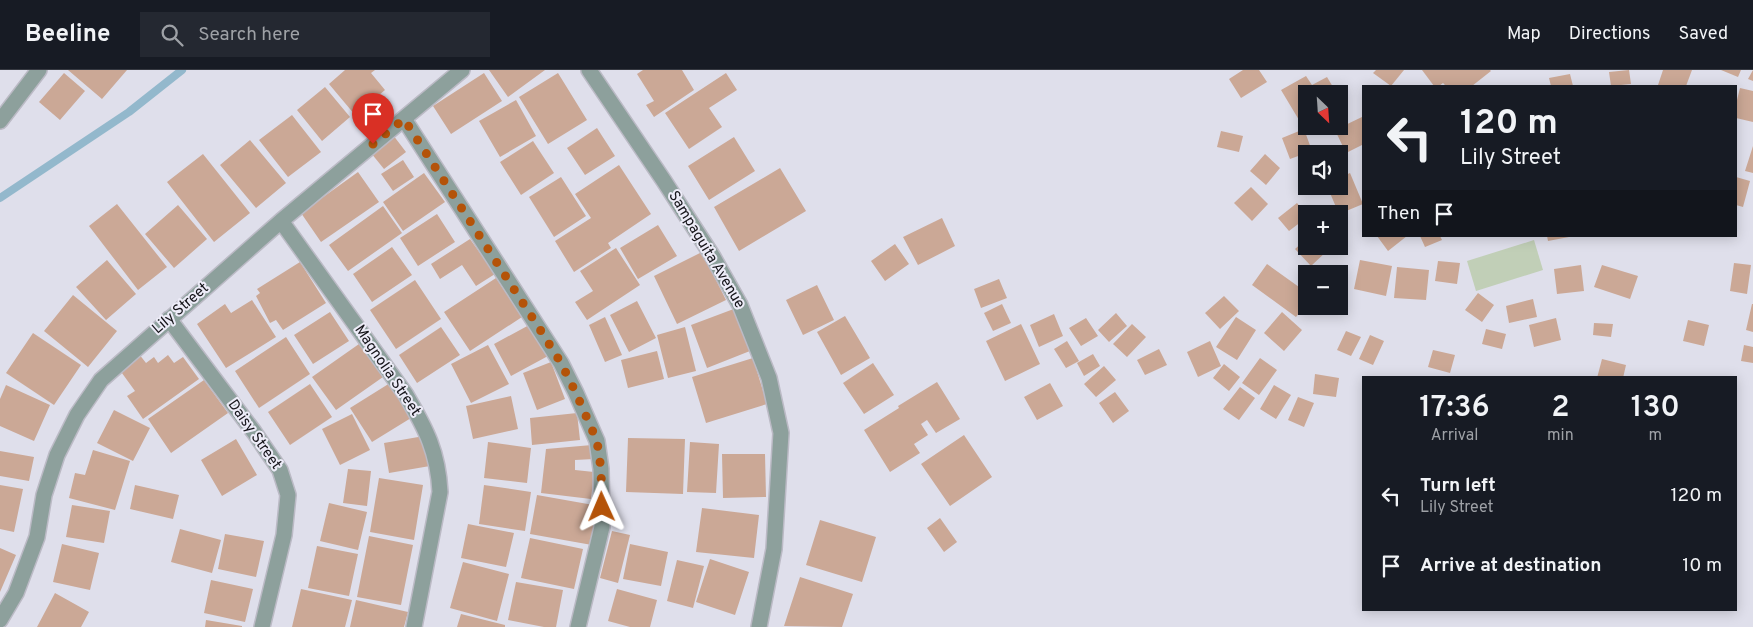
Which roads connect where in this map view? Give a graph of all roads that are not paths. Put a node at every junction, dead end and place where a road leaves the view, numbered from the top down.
1 (39, 70) edge
2 (462, 70) edge
3 (589, 70) edge
4 (404, 119) junction
5 (0, 121) edge
6 (282, 221) junction
7 (169, 319) junction
8 (0, 620) edge
9 (262, 627) edge
10 (414, 627) edge
11 (578, 627) edge
12 (759, 627) edge

1 - 5 street
2 - 4 street, Lily Street
3 - 12 street, Sampaguita Avenue
4 - 6 street, Lily Street
4 - 11 street
6 - 7 street, Lily Street
6 - 10 street, Magnolia Street
7 - 8 street, Lily Street
7 - 9 street, Daisy Street

